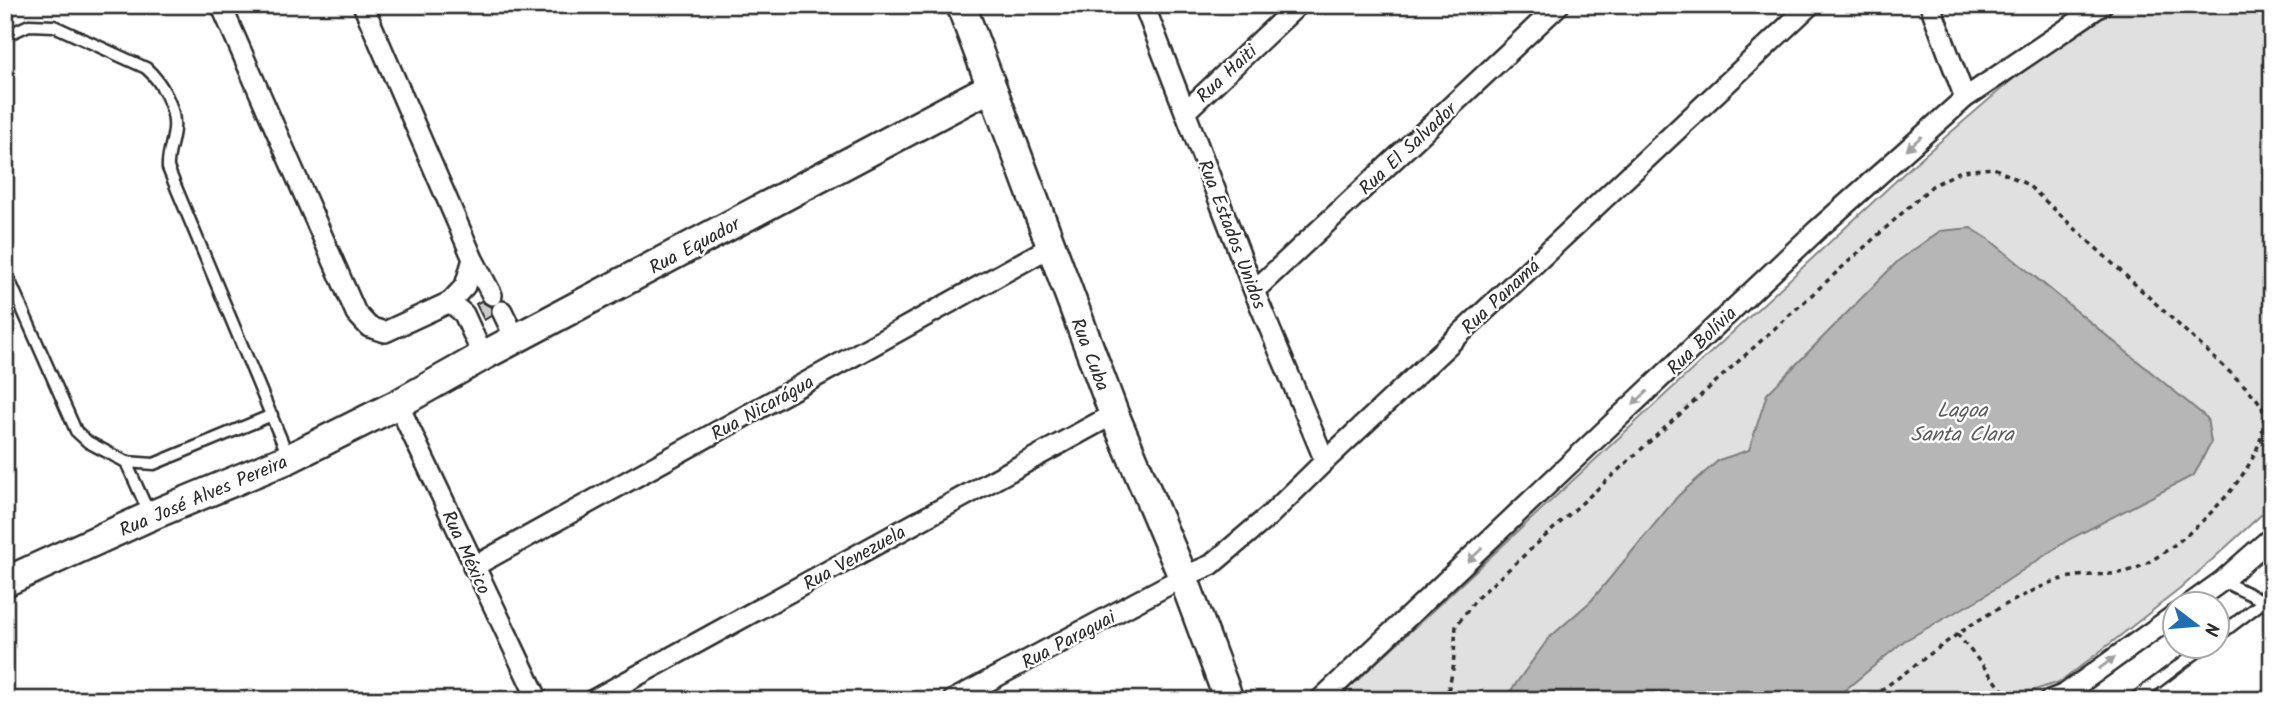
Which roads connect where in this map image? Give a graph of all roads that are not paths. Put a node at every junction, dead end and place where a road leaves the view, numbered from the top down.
1 (220, 5) edge
2 (363, 5) edge
3 (961, 5) edge
4 (1144, 5) edge
5 (1298, 5) edge
6 (1559, 5) edge
7 (1810, 5) edge
8 (1930, 5) edge
9 (2102, 5) edge
10 (5, 36) edge
11 (991, 87) junction
12 (1965, 98) junction
13 (1185, 112) junction
14 (1050, 247) junction
15 (473, 259) junction
16 (5, 270) edge
17 (1254, 291) junction
18 (450, 302) junction
19 (516, 340) junction
20 (483, 356) junction
21 (398, 404) junction
22 (1114, 414) junction
23 (272, 415) junction
24 (290, 458) junction
25 (1325, 461) junction
26 (126, 463) junction
27 (150, 516) junction
28 (2272, 537) edge
29 (473, 567) junction
30 (1183, 577) junction
31 (2222, 581) junction
32 (5, 582) edge
33 (2209, 590) edge
34 (2269, 601) edge
35 (2162, 623) edge
36 (2232, 626) edge
37 (2186, 660) edge
38 (538, 700) edge
39 (593, 700) edge
40 (953, 700) edge
41 (1229, 700) edge
42 (1320, 700) edge
43 (2050, 700) edge
44 (2133, 700) edge

1 - 18 street
2 - 15 street
3 - 11 main road, Rua Cuba
4 - 13 street, Rua Estados Unidos
5 - 13 street, Rua Haiti
6 - 17 street, Rua El Salvador
7 - 25 street, Rua Panamá
8 - 12 street
9 - 12 street, Rua Bolívia
10 - 23 lane
11 - 14 main road, Rua Cuba
11 - 19 main road, Rua Equador
12 -> 42 street, Rua Bolívia
13 - 17 street, Rua Estados Unidos
14 - 22 main road, Rua Cuba
14 - 29 street, Rua Nicarágua
15 - 18 street
15 - 19 street
16 - 26 lane
17 - 25 street, Rua Estados Unidos
18 - 20 street
19 - 20 main road, Rua Equador
20 - 21 main road, Rua Equador
21 - 24 main road, Rua José Alves Pereira
21 - 29 street, Rua México
22 - 30 main road, Rua Cuba
22 - 39 street, Rua Venezuela
23 - 24 lane
23 - 26 lane
24 - 27 main road, Rua José Alves Pereira
25 - 30 street, Rua Panamá
26 - 27 lane
27 - 32 main road, Rua José Alves Pereira
28 - 31 street
29 - 38 street, Rua México
30 - 40 street, Rua Paraguai
30 - 41 main road, Rua Cuba
31 - 33 street
31 - 34 lane
34 - 36 lane
43 -> 35 street
37 - 44 lane

